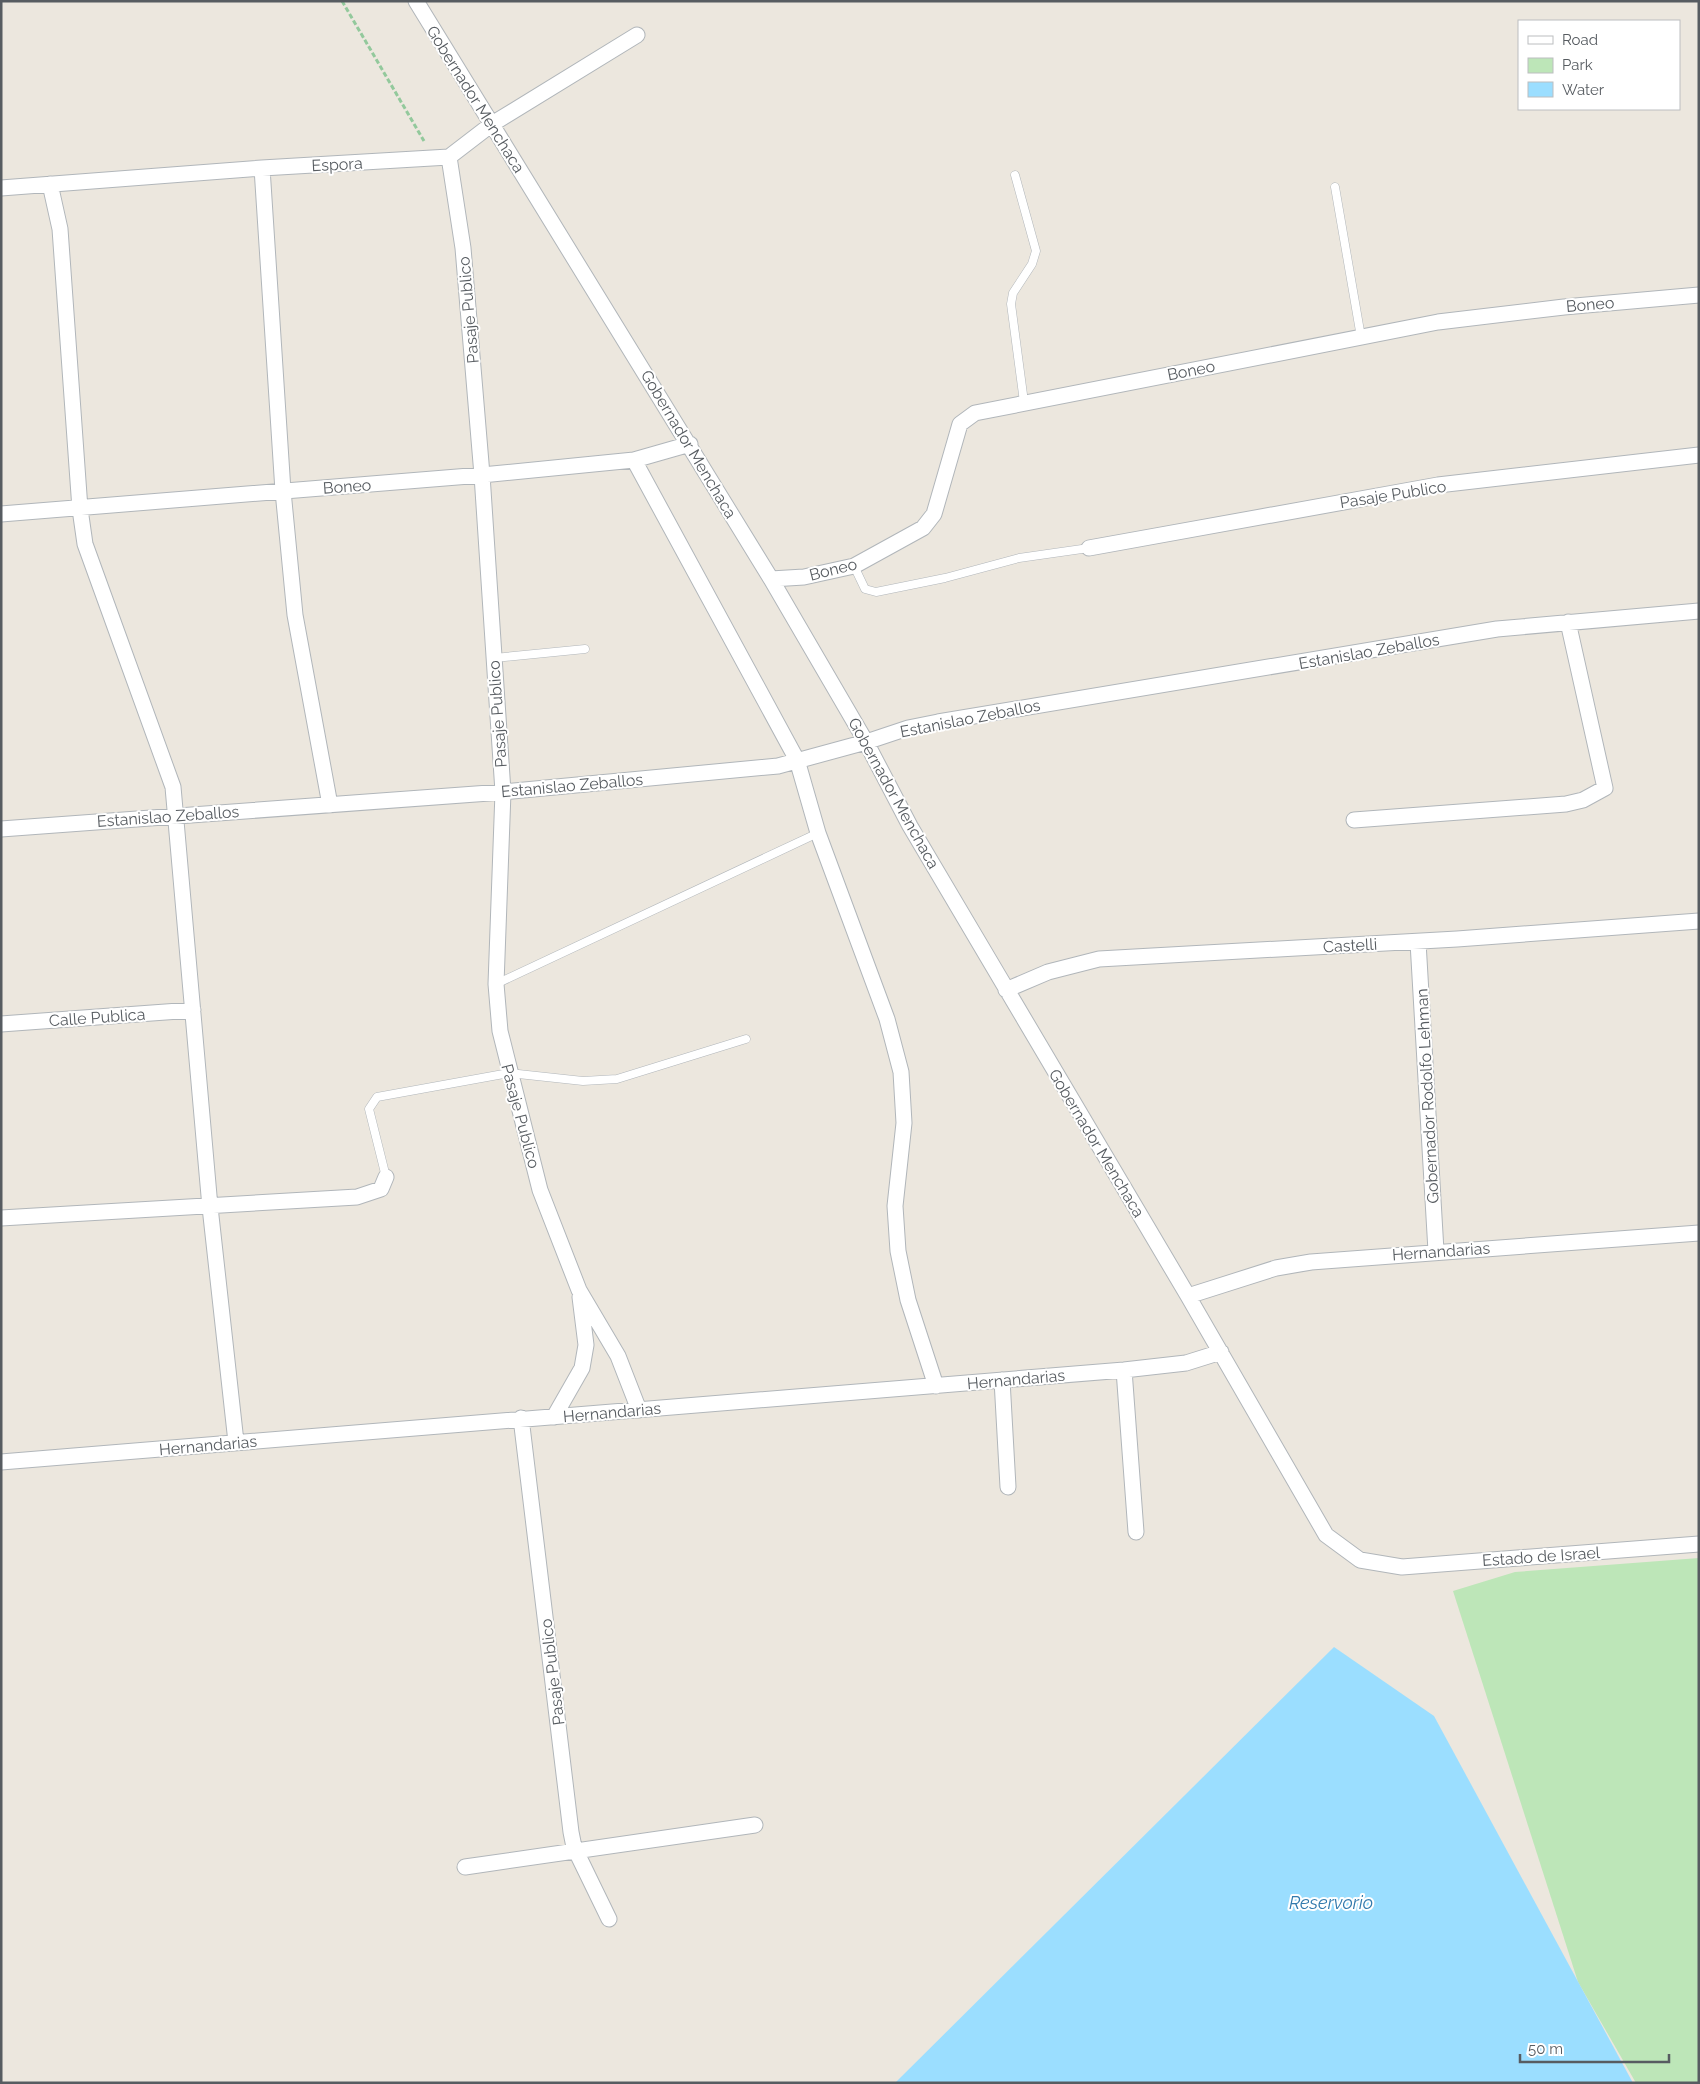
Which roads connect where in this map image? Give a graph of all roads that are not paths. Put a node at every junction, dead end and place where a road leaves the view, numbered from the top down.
1 (416, 1) edge
2 (637, 35) dead end
3 (492, 124) junction
4 (449, 157) junction
5 (262, 168) junction
6 (1016, 175) dead end
7 (50, 184) junction
8 (1335, 187) dead end
9 (1, 188) edge
10 (1699, 295) edge
11 (1361, 337) junction
12 (1024, 402) junction
13 (690, 444) junction
14 (1699, 455) edge
15 (634, 460) junction
16 (482, 476) junction
17 (283, 491) junction
18 (80, 508) junction
19 (1, 514) edge
20 (1089, 548) joint
21 (854, 566) junction
22 (771, 579) junction
23 (1699, 611) edge
24 (1568, 622) junction
25 (585, 649) dead end
26 (494, 658) junction
27 (866, 742) junction
28 (797, 760) junction
29 (503, 792) junction
30 (330, 805) junction
31 (177, 815) junction
32 (1354, 820) dead end
33 (1, 829) edge
34 (818, 833) junction
35 (1699, 921) edge
36 (1418, 942) junction
37 (496, 984) junction
38 (1006, 990) junction
39 (193, 1010) junction
40 (1, 1024) edge
41 (746, 1039) dead end
42 (509, 1073) junction
43 (386, 1178) joint
44 (210, 1207) junction
45 (1, 1218) edge
46 (1699, 1233) edge
47 (1436, 1251) junction
48 (579, 1290) junction
49 (1188, 1296) junction
50 (1221, 1352) junction
51 (1124, 1370) junction
52 (1002, 1380) junction
53 (936, 1386) junction
54 (639, 1410) junction
55 (554, 1417) junction
56 (521, 1418) junction
57 (236, 1442) junction
58 (1, 1462) edge
59 (1008, 1487) dead end
60 (1136, 1532) dead end
61 (1699, 1544) edge
62 (1383, 1566) joint
63 (755, 1825) dead end
64 (576, 1851) junction
65 (465, 1867) dead end
66 (609, 1919) dead end

1 - 3 street, Gobernador Menchaca
2 - 3 street
3 - 4 street
3 - 13 street, Gobernador Menchaca
4 - 5 street, Espora
4 - 16 street, Pasaje Publico
5 - 7 street, Espora
5 - 17 street
6 - 12 lane
7 - 9 street, Espora
7 - 18 street
8 - 11 lane
10 - 11 street, Boneo
11 - 12 street, Boneo
12 - 21 street, Boneo
13 - 15 street, Boneo
13 - 22 street, Gobernador Menchaca
14 - 20 street, Pasaje Publico
15 - 16 street, Boneo
15 - 28 street
16 - 17 street, Boneo
16 - 26 street, Pasaje Publico
17 - 18 street, Boneo
17 - 30 street
18 - 19 street, Boneo
18 - 31 street
20 - 21 lane
21 - 22 street, Boneo
22 - 27 street, Gobernador Menchaca
23 - 24 street, Estanislao Zeballos
24 - 27 street, Estanislao Zeballos
24 - 32 street
25 - 26 lane
26 - 29 street, Pasaje Publico
27 - 28 street, Estanislao Zeballos
27 - 38 street, Gobernador Menchaca
28 - 29 street, Estanislao Zeballos
28 - 34 street
29 - 30 street, Estanislao Zeballos
29 - 37 street, Pasaje Publico
30 - 31 street, Estanislao Zeballos
31 - 33 street, Estanislao Zeballos
31 - 39 street
34 - 37 lane
34 - 53 street
35 - 36 street, Castelli
36 - 38 street, Castelli
36 - 47 street, Gobernador Rodolfo Lehman
37 - 42 street, Pasaje Publico
38 - 49 street, Gobernador Menchaca
39 - 40 street, Calle Publica
39 - 44 street
41 - 42 lane
42 - 43 lane
42 - 48 street, Pasaje Publico
43 - 44 street
44 - 45 street
44 - 57 street
46 - 47 street, Hernandarias
47 - 49 street, Hernandarias
48 - 54 street, Pasaje Publico
48 - 55 street, Pasaje Publico
49 - 50 street, Gobernador Menchaca
50 - 51 street, Hernandarias
50 - 62 street, Gobernador Menchaca
51 - 52 street, Hernandarias
51 - 60 street
52 - 53 street, Hernandarias
52 - 59 street
53 - 54 street, Hernandarias
54 - 55 street, Hernandarias
55 - 56 street, Hernandarias
56 - 57 street, Hernandarias
56 - 64 street, Pasaje Publico
57 - 58 street, Hernandarias
61 - 62 street, Estado de Israel
63 - 64 street
64 - 65 street
64 - 66 street, Pasaje Publico

